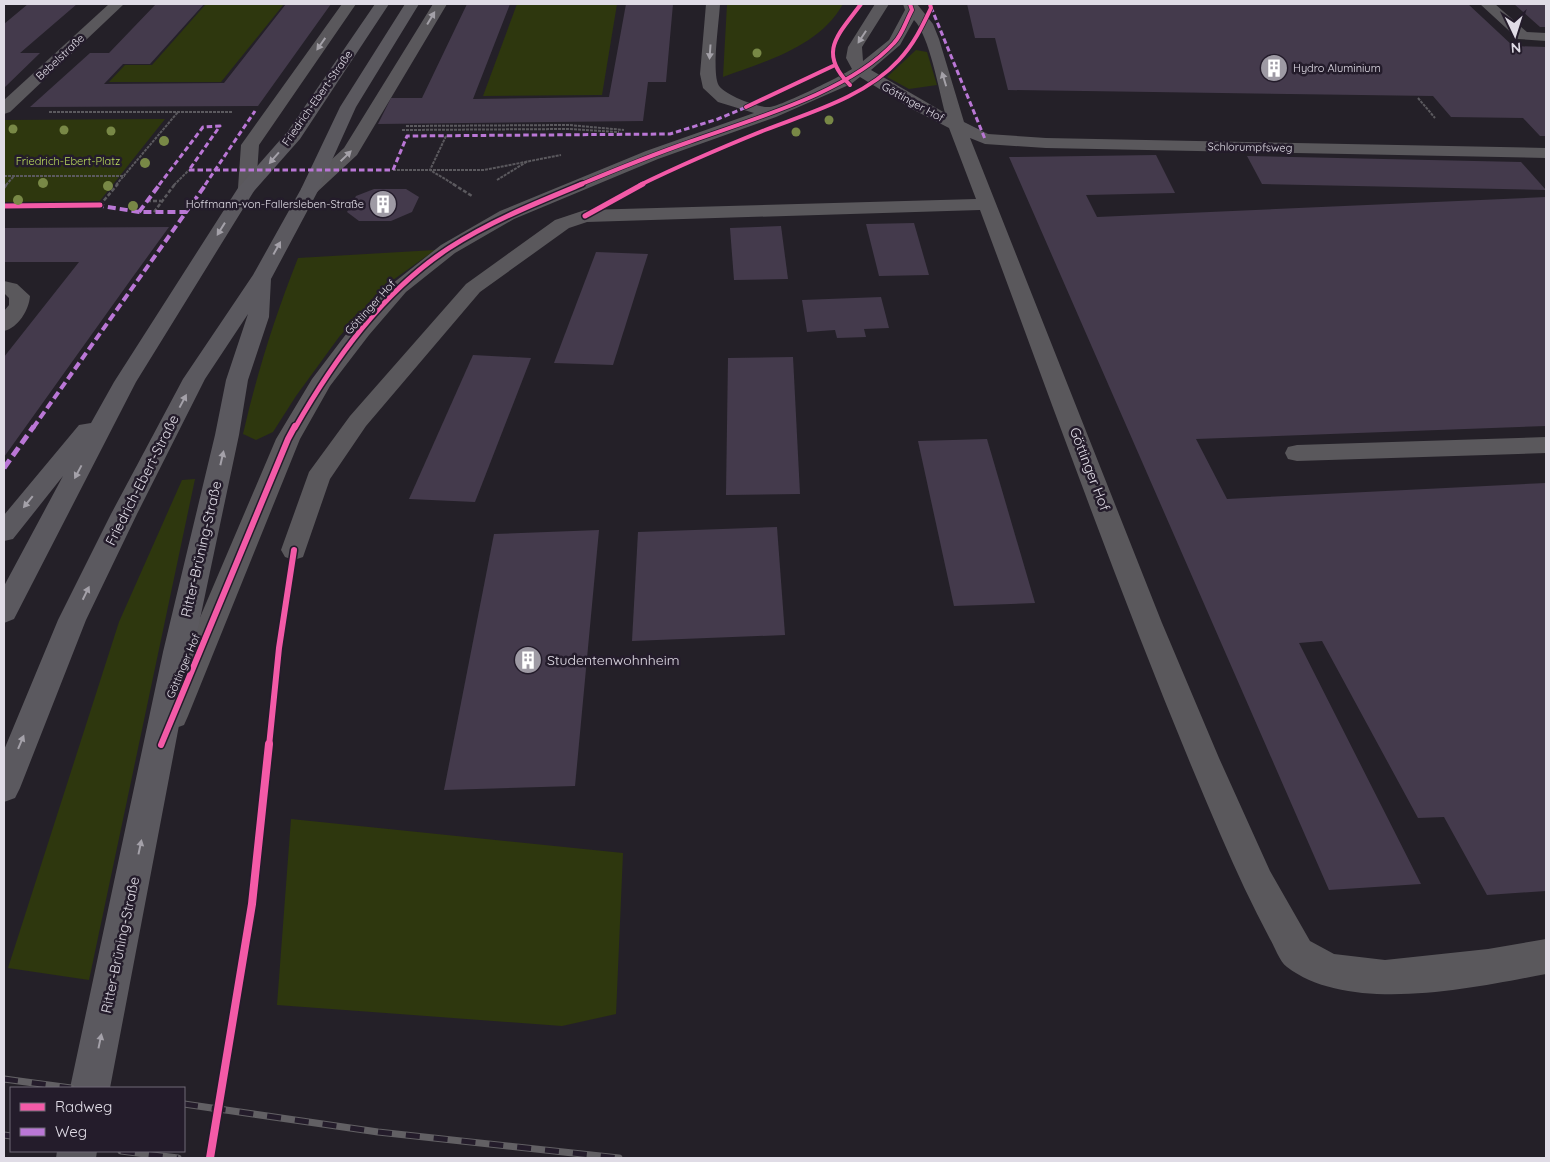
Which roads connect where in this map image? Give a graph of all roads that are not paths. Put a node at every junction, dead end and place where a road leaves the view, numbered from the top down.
1 (116, 4) edge
2 (349, 4) edge
3 (382, 4) edge
4 (412, 4) edge
5 (440, 4) edge
6 (713, 4) edge
7 (882, 4) edge
8 (1486, 4) edge
9 (911, 7) edge
10 (1546, 36) edge
11 (861, 71) junction
12 (4, 109) edge
13 (770, 113) junction
14 (956, 126) junction
15 (1544, 155) edge
16 (247, 188) junction
17 (310, 189) junction
18 (988, 204) junction
19 (263, 275) junction
20 (4, 287) edge
21 (4, 325) edge
22 (125, 382) junction
23 (1546, 445) edge
24 (1297, 453) dead end
25 (4, 532) edge
26 (294, 550) dead end
27 (4, 612) edge
28 (161, 745) junction
29 (4, 788) edge
30 (1546, 957) edge
31 (90, 1087) edge

1 - 12 street, Bebelstraße
2 -> 16 street, Friedrich-Ebert-Straße
3 -> 16 main road, Friedrich-Ebert-Straße
4 - 17 main road, Friedrich-Ebert-Straße
17 -> 5 street, Friedrich-Ebert-Straße
6 -> 13 street
7 -> 11 street
8 - 10 street
9 - 11 street
14 -> 9 street
11 - 13 street, Göttinger Hof
11 - 14 street, Göttinger Hof
13 - 28 street, Göttinger Hof
14 - 15 street, Schlorumpfsweg
14 - 18 street, Göttinger Hof
16 -> 22 main road, Friedrich-Ebert-Straße
19 -> 17 main road, Friedrich-Ebert-Straße
18 - 26 street
18 - 30 street, Göttinger Hof
28 -> 19 main road, Ritter-Brüning-Straße
29 -> 19 main road, Friedrich-Ebert-Straße
20 - 21 street
22 -> 25 main road
22 -> 27 main road, Friedrich-Ebert-Straße
23 - 24 street
31 -> 28 main road, Ritter-Brüning-Straße

